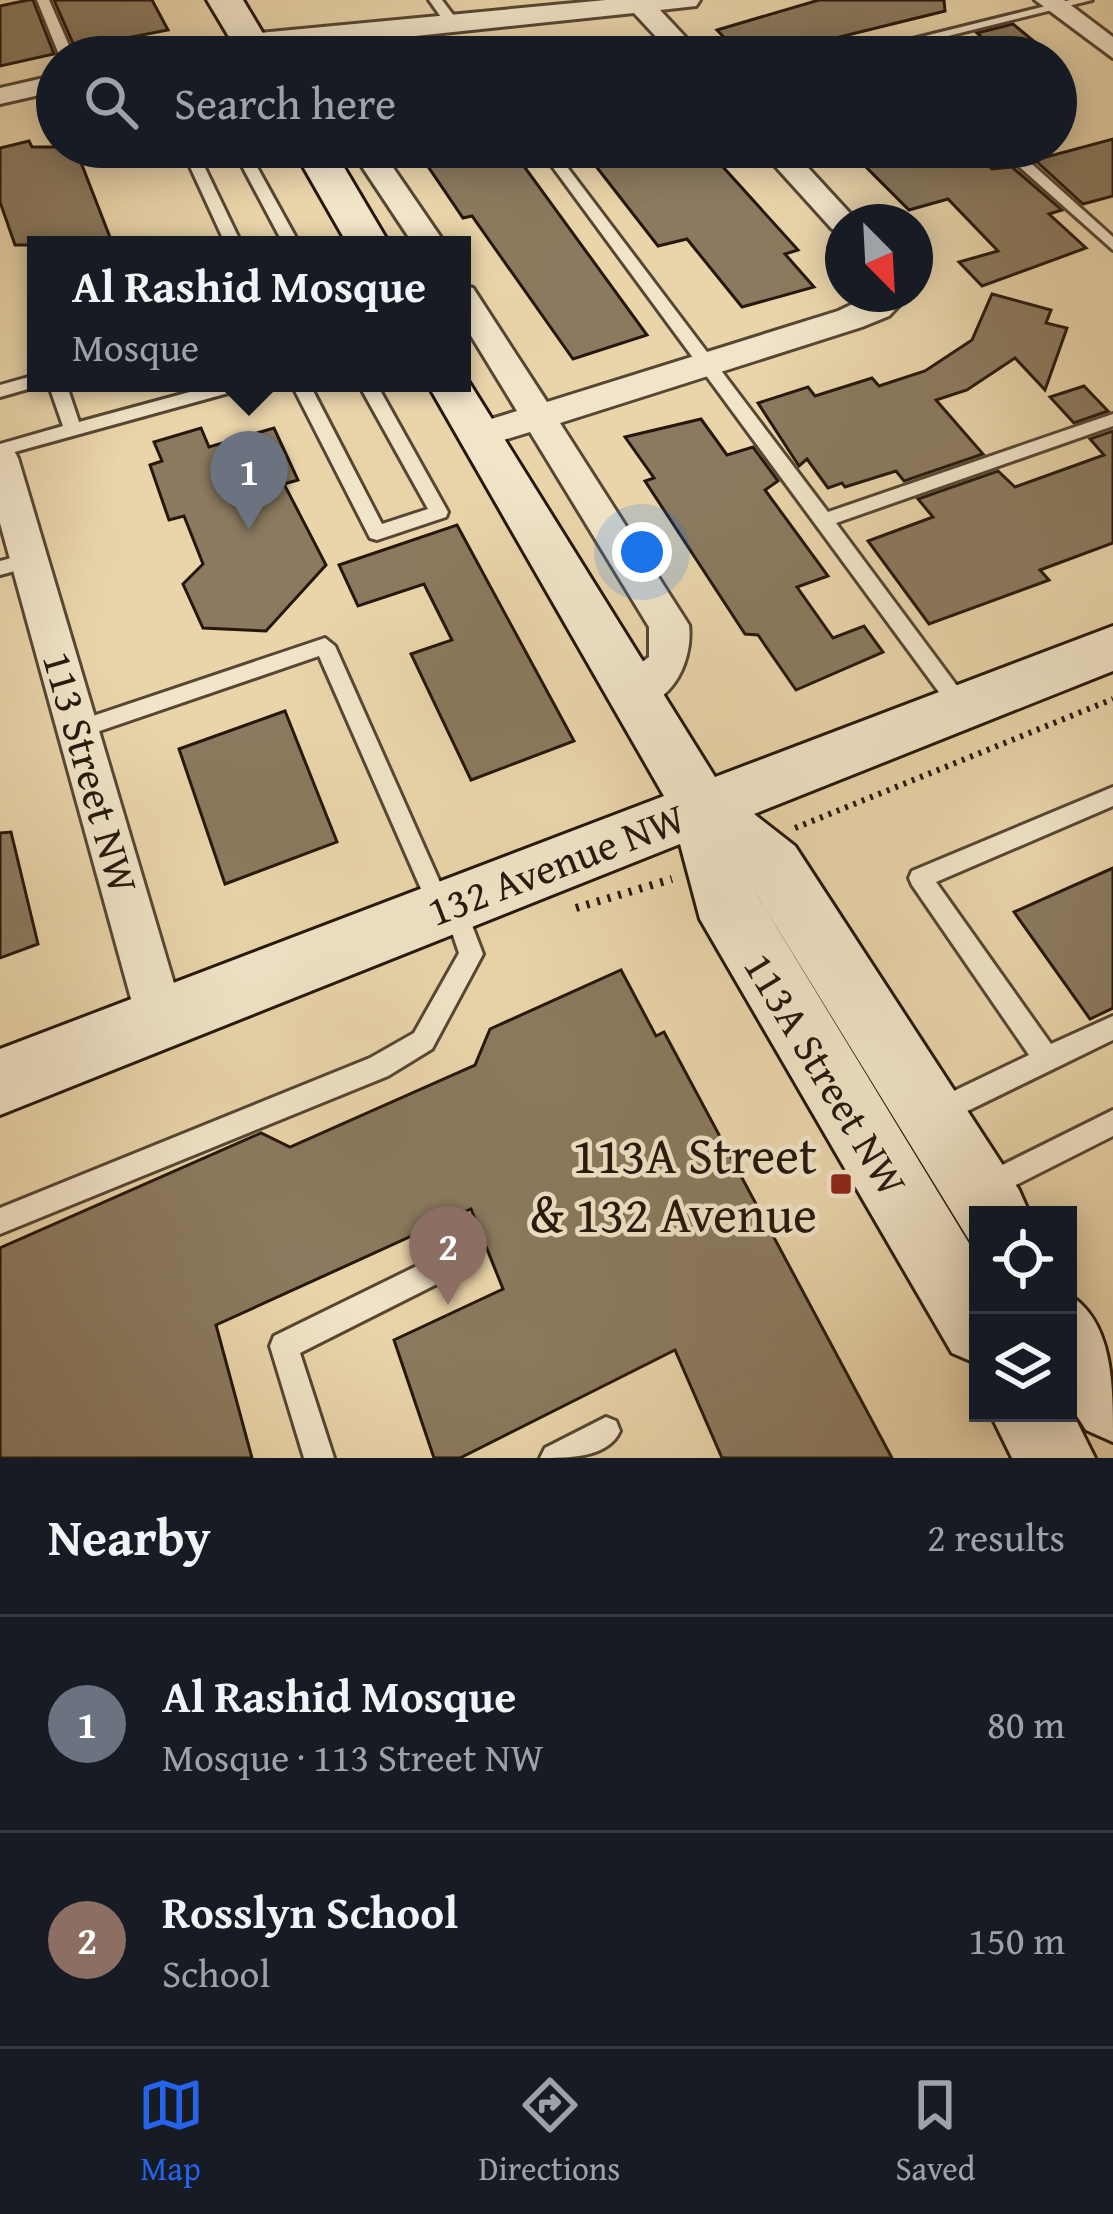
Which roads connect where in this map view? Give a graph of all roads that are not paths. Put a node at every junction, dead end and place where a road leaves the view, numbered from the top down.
1 (43, 0) edge
2 (225, 0) edge
3 (435, 0) edge
4 (687, 0) edge
5 (1087, 0) edge
6 (640, 4) edge
7 (1053, 4) edge
8 (453, 24) junction
9 (58, 36) edge
10 (246, 36) edge
11 (361, 36) edge
12 (670, 36) edge
13 (950, 36) edge
14 (1113, 50) edge
15 (36, 88) edge
16 (0, 96) edge
17 (198, 168) edge
18 (250, 168) edge
19 (324, 168) edge
20 (378, 168) edge
21 (561, 168) edge
22 (793, 168) edge
23 (1027, 168) edge
24 (826, 204) edge
25 (230, 236) edge
26 (287, 236) edge
27 (364, 236) edge
28 (424, 236) edge
29 (1113, 245) edge
30 (471, 309) edge
31 (867, 312) edge
32 (706, 364) junction
33 (60, 392) edge
34 (211, 392) edge
35 (305, 392) edge
36 (372, 392) edge
37 (455, 392) edge
38 (539, 417) junction
39 (1113, 420) edge
40 (73, 430) junction
41 (481, 435) junction
42 (0, 454) edge
43 (824, 520) junction
44 (15, 564) edge
45 (1113, 648) edge
46 (634, 691) junction
47 (962, 708) junction
48 (79, 729) junction
49 (1113, 796) edge
50 (703, 809) junction
51 (447, 906) junction
52 (160, 1017) junction
53 (1113, 1028) edge
54 (1047, 1059) junction
55 (0, 1082) edge
56 (931, 1116) junction
57 (1113, 1123) edge
58 (986, 1203) edge
59 (0, 1221) edge
60 (429, 1274) dead end
61 (970, 1314) edge
62 (1077, 1346) edge
63 (1113, 1403) edge
64 (1034, 1422) edge
65 (607, 1431) dead end
66 (319, 1458) edge
67 (555, 1458) edge
68 (1056, 1458) edge

1 - 9 lane
2 - 10 main road
3 - 8 lane
4 - 6 street
5 - 7 lane
6 - 8 street
6 - 12 street
7 - 13 lane
7 - 14 street
8 - 11 street
15 - 16 street
17 - 25 lane
18 - 26 lane
19 - 27 main road
20 - 28 street
21 - 32 lane
22 - 24 street
23 - 29 lane
30 - 38 street
31 - 32 street
32 - 38 street
32 - 43 lane
33 - 40 lane
34 - 40 lane
35 - 36 lane
37 - 41 main road, 113A Street NW
38 - 41 street
38 - 46 street
39 - 43 lane
40 - 42 lane
41 - 46 main road, 113A Street NW
42 - 44 street, 113 Street NW
43 - 47 lane
44 - 48 street, 113 Street NW
45 - 47 main road, 132 Avenue NW
46 - 50 main road, 113A Street NW
47 - 50 main road, 132 Avenue NW
48 - 51 lane
48 - 52 street, 113 Street NW
49 - 54 lane
50 - 51 main road, 132 Avenue NW
50 - 56 main road, 113A Street NW
50 - 61 main road, 113A Street NW
51 - 52 main road, 132 Avenue NW
51 - 59 lane
52 - 55 main road, 132 Avenue NW
53 - 54 lane
54 - 56 lane
56 - 58 main road, 113A Street NW
57 - 58 lane
60 - 66 lane
62 - 63 main road
64 - 68 main road
65 - 67 lane

